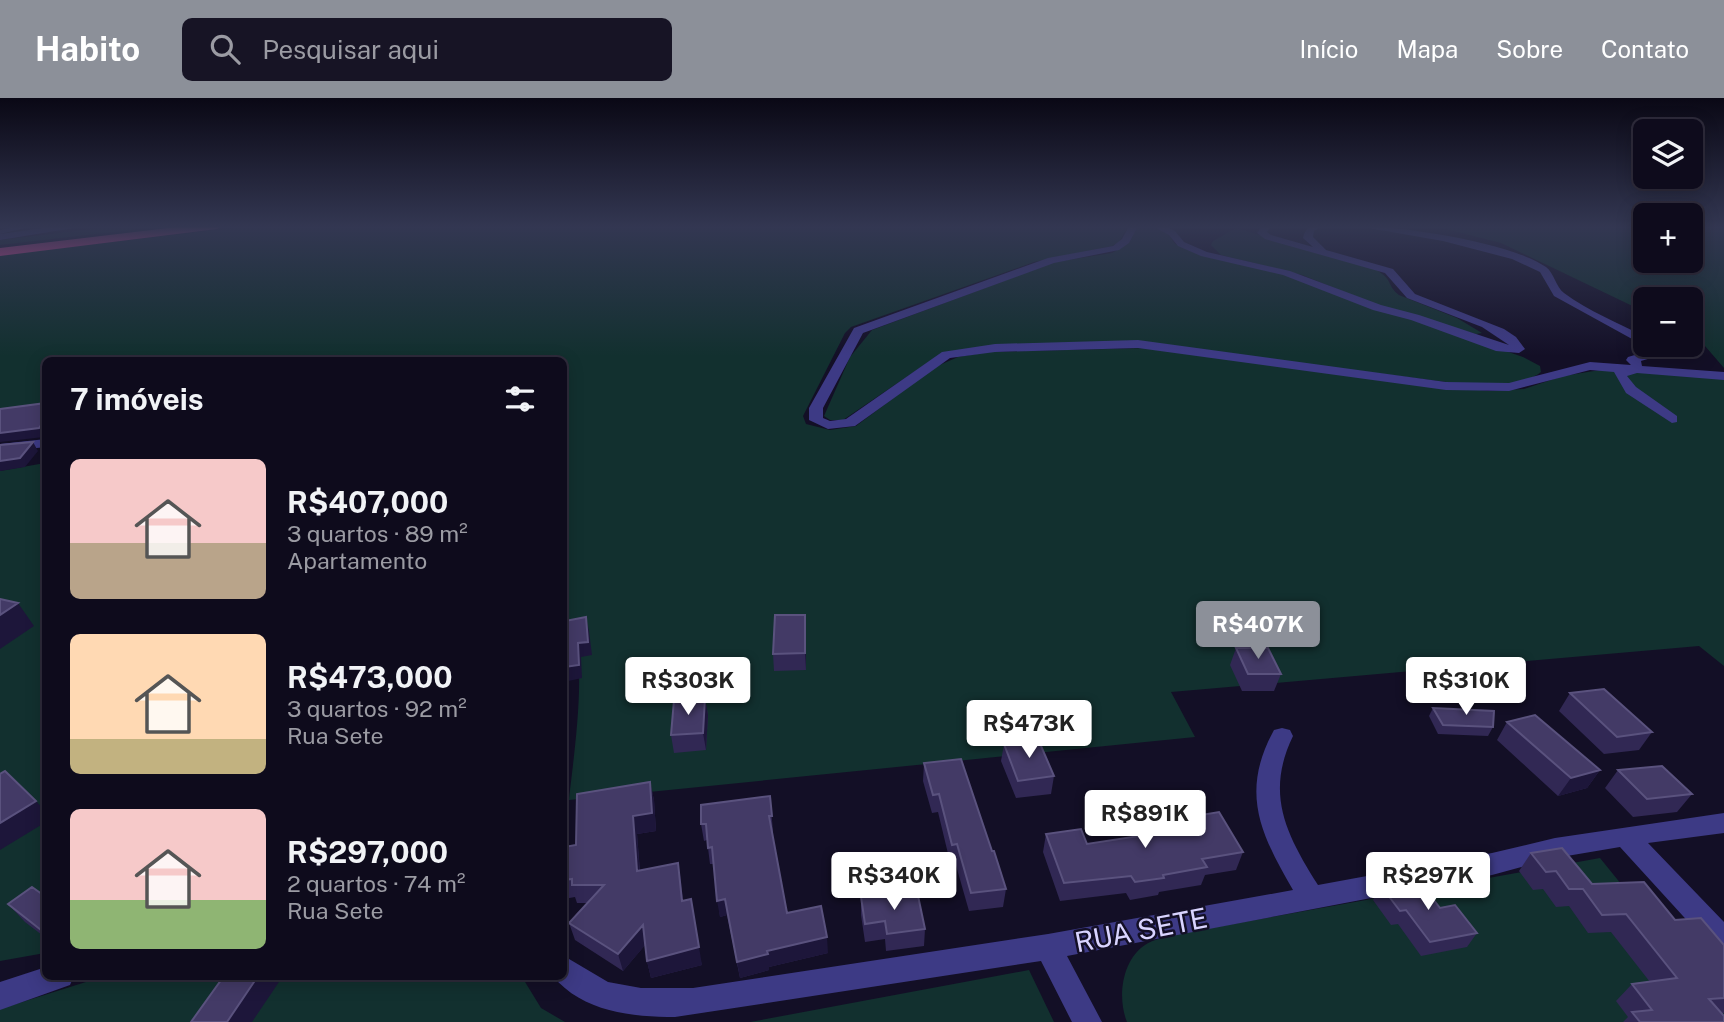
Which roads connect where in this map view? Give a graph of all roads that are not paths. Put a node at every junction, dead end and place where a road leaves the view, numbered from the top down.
1 (1027, 269) edge
2 (1269, 269) edge
3 (1383, 269) edge
4 (1540, 269) edge
5 (1633, 335) edge
6 (1646, 357) edge
7 (1653, 370) junction
8 (1724, 376) edge
9 (1671, 419) dead end
10 (42, 443) edge
11 (0, 448) edge
12 (1282, 736) dead end
13 (1724, 823) edge
14 (1625, 836) junction
15 (1312, 898) junction
16 (1724, 941) edge
17 (1048, 947) junction
18 (567, 971) edge
19 (48, 980) edge
20 (0, 996) edge
21 (1088, 1022) edge

1 - 7 street
2 - 3 street
4 - 5 street
6 - 7 street
7 - 8 street
7 - 9 street
10 - 11 street
12 - 15 street
13 - 14 street, RUA SETE
14 - 15 street, RUA SETE
14 - 16 street
15 - 17 street, RUA SETE
17 - 18 street, RUA SETE
17 - 21 street
19 - 20 street

